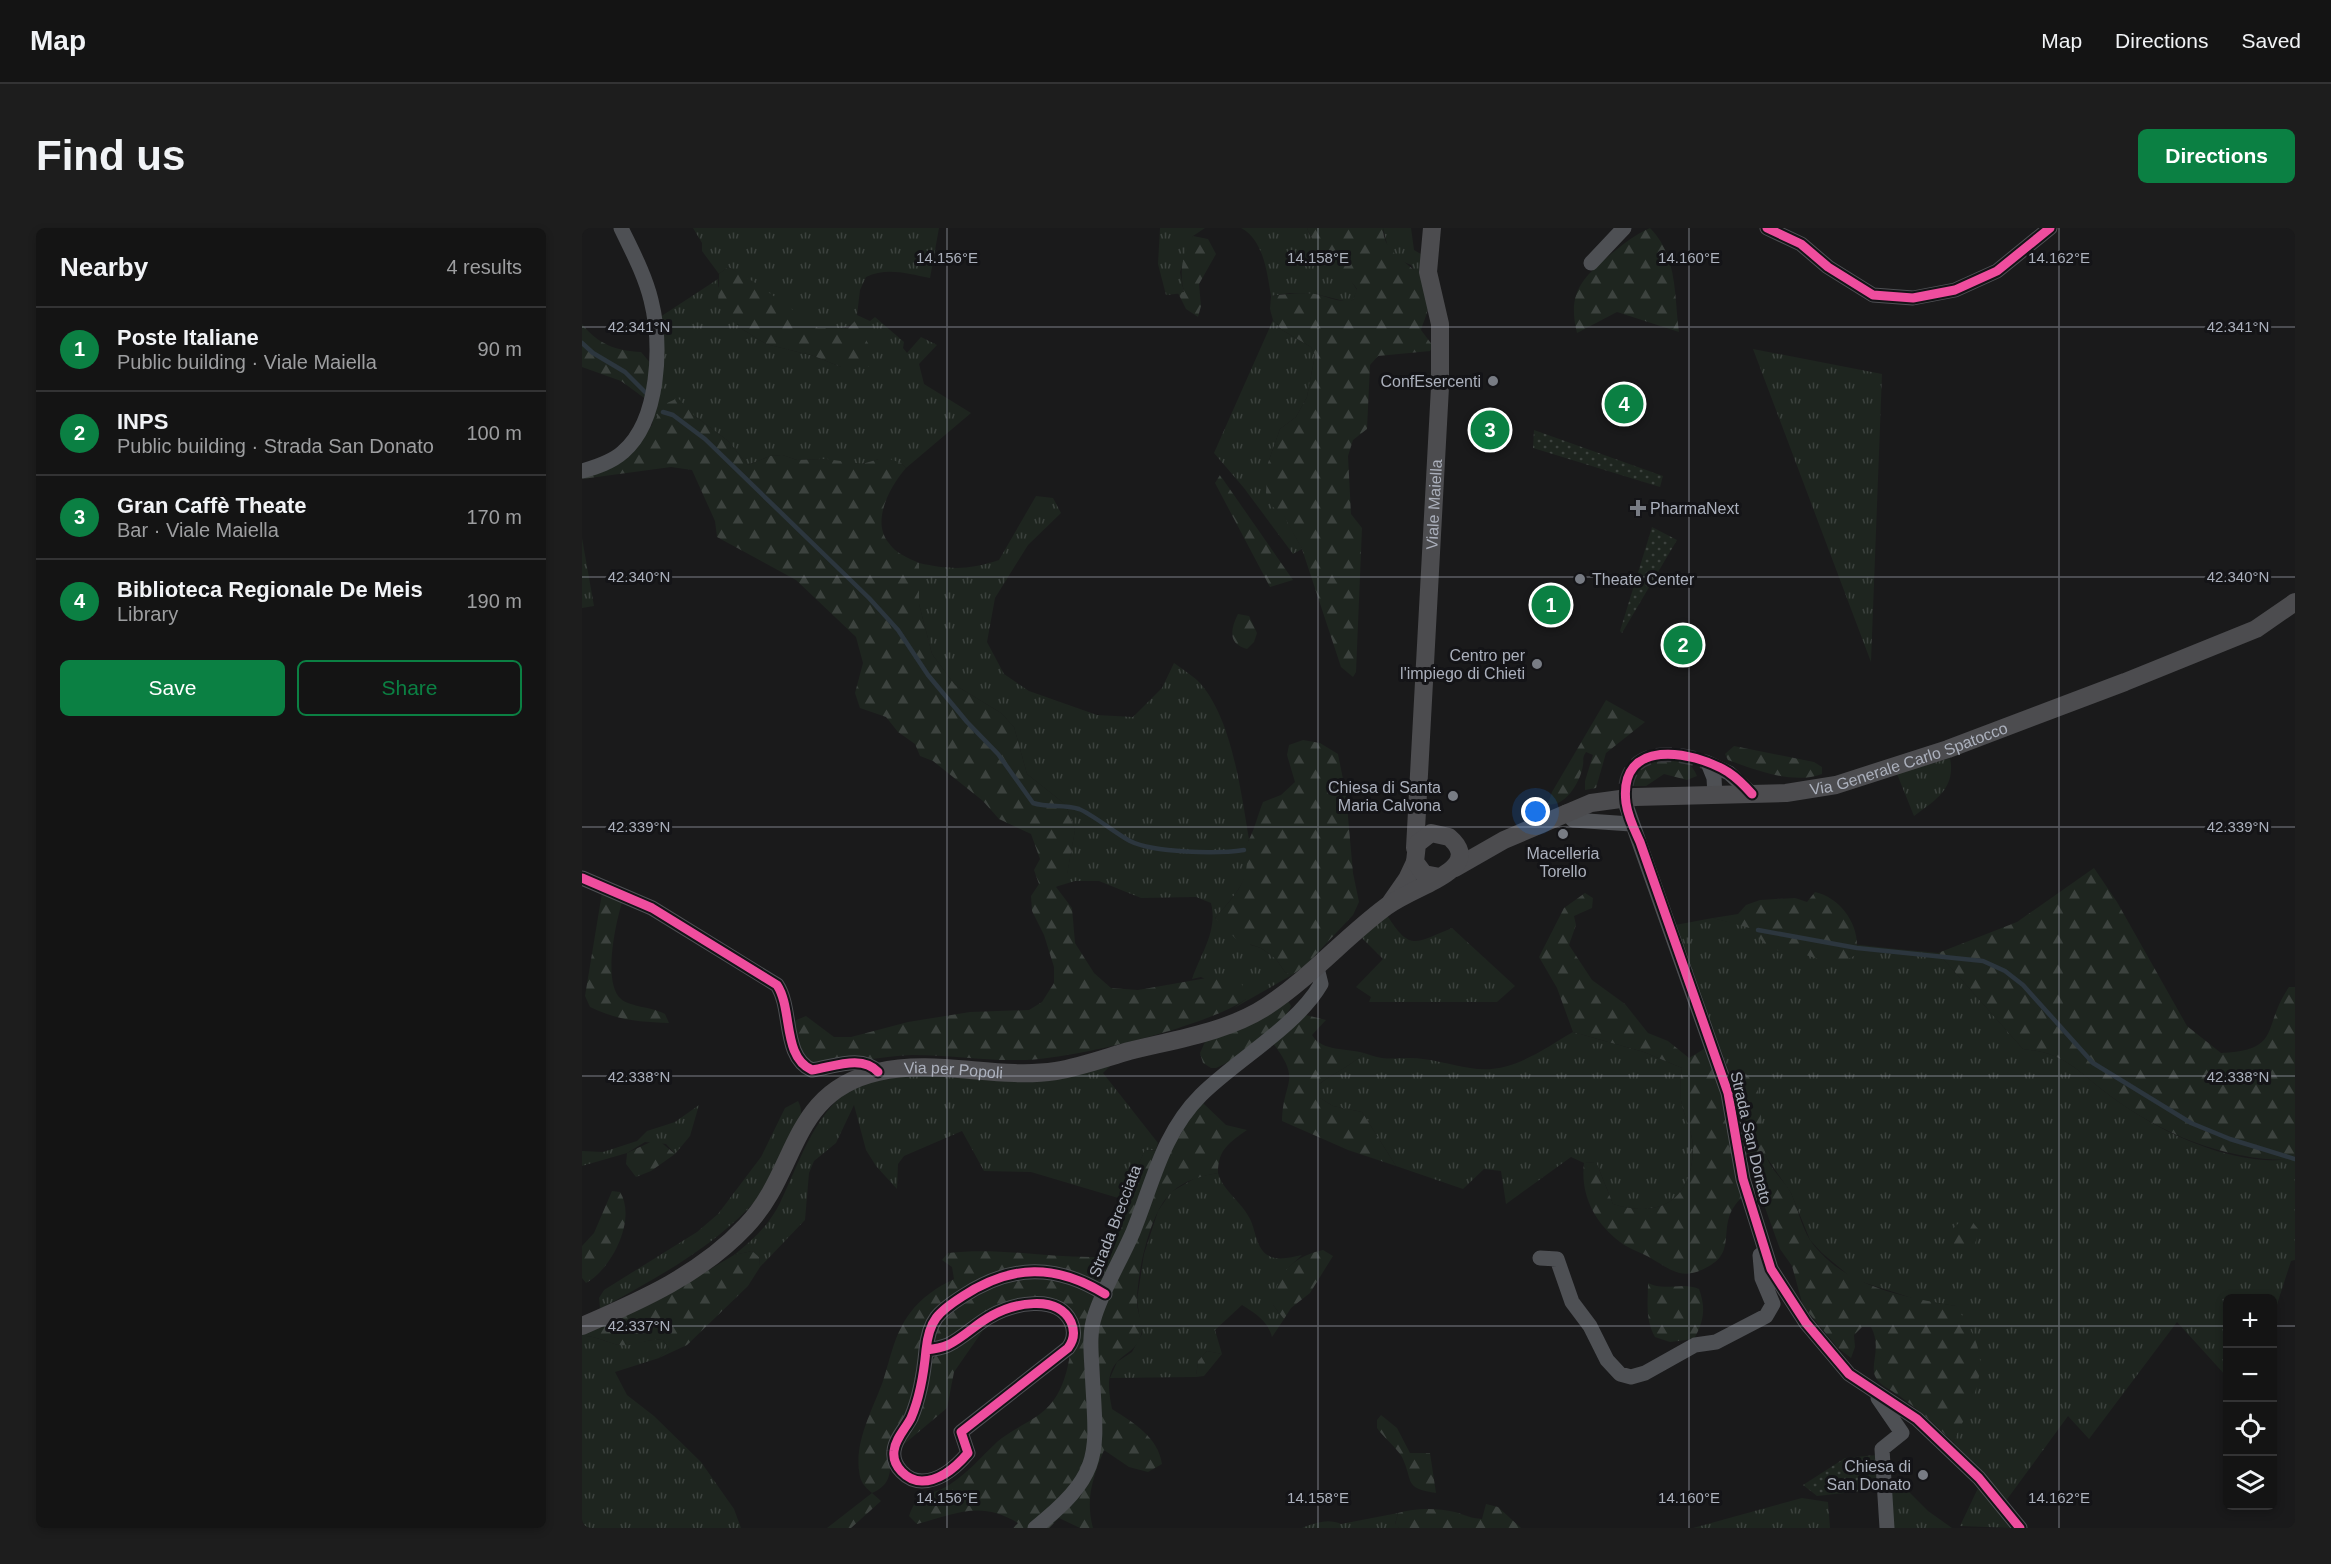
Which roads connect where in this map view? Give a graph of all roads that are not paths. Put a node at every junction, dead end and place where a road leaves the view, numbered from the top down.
1 (621, 228) edge
2 (1432, 228) edge
3 (1624, 228) edge
4 (1767, 228) edge
5 (2050, 228) edge
6 (1590, 263) dead end
7 (582, 471) edge
8 (2295, 602) edge
9 (1420, 782) junction
10 (1752, 794) junction
11 (1715, 795) junction
12 (1566, 812) junction
13 (1449, 837) junction
14 (1504, 840) junction
15 (1415, 856) junction
16 (1448, 873) junction
17 (582, 878) edge
18 (1388, 906) junction
19 (1317, 968) junction
20 (878, 1072) junction
21 (1757, 1225) junction
22 (1540, 1258) dead end
23 (1105, 1294) junction
24 (582, 1326) edge
25 (926, 1350) junction
26 (1873, 1390) junction
27 (1035, 1528) edge
28 (1887, 1528) edge
29 (2020, 1528) edge

1 - 7 street
2 - 9 main road, Viale Maiella
3 - 6 street
4 - 5 street
8 - 10 main road, Via Generale Carlo Spatocco
9 - 13 main road, Viale Maiella
9 - 15 main road, Viale Maiella
10 - 11 main road, Via Generale Carlo Spatocco
10 - 11 street
11 - 12 main road, Via Generale Carlo Spatocco
12 - 14 main road, Via Generale Carlo Spatocco
12 - 21 street, Strada San Donato
13 - 14 main road, Via Generale Carlo Spatocco
13 - 15 main road
13 - 16 main road
14 - 16 main road, Via Generale Carlo Spatocco
15 - 16 main road
15 - 18 main road, Via per Popoli
16 - 18 main road, Via per Popoli
17 - 20 street
18 - 19 main road, Via per Popoli
19 - 20 main road, Via per Popoli
19 - 23 street, Strada Brecciata
20 - 24 main road, Via per Popoli
21 - 22 street, Strada San Donato
21 - 26 street, Strada San Donato
23 - 25 street
23 - 27 street, Strada Brecciata
25 - 25 street
26 - 28 street, Strada San Donato
26 - 29 street, Strada San Donato

